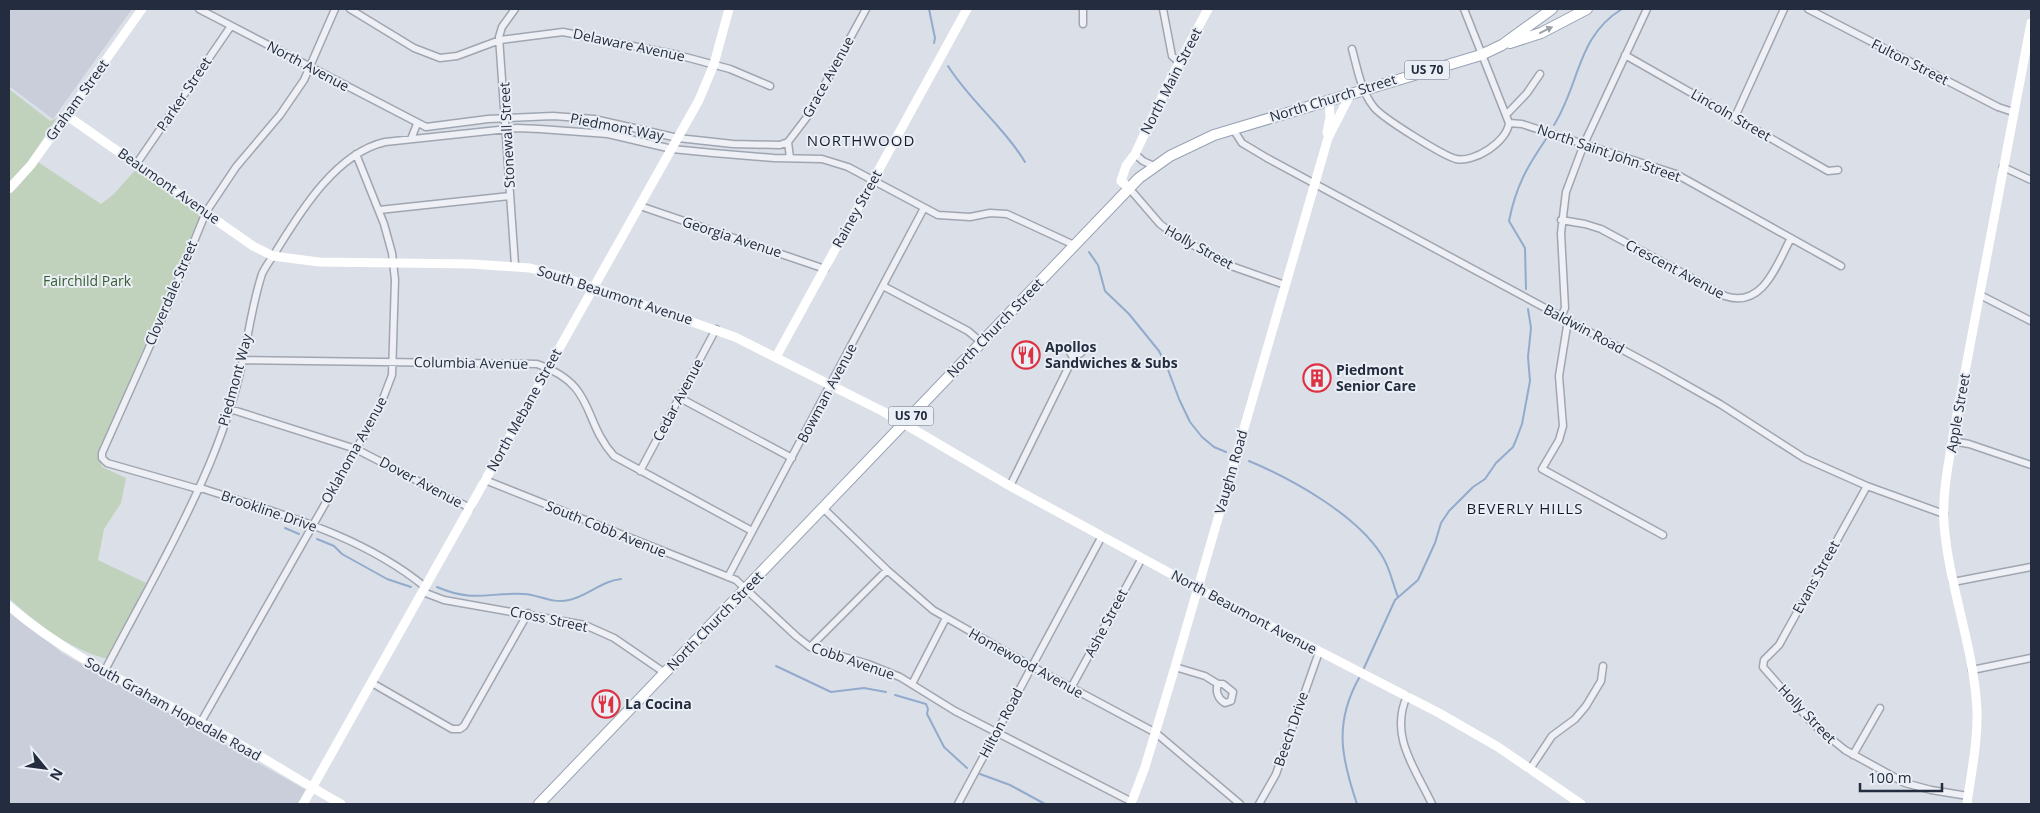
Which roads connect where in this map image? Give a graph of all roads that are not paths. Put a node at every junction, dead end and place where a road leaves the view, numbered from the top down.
1 (142, 9) edge
2 (199, 9) edge
3 (335, 9) edge
4 (350, 9) edge
5 (515, 9) edge
6 (729, 9) edge
7 (866, 9) edge
8 (967, 9) edge
9 (1082, 9) edge
10 (1163, 9) edge
11 (1208, 9) edge
12 (1464, 9) edge
13 (1552, 9) edge
14 (1587, 9) edge
15 (1647, 9) edge
16 (1784, 9) edge
17 (1808, 9) edge
18 (2031, 23) edge
19 (1083, 24) dead end
20 (230, 26) junction
21 (500, 40) junction
22 (1502, 45) junction
23 (1352, 49) dead end
24 (2029, 49) edge
25 (1482, 55) junction
26 (1625, 55) junction
27 (1179, 62) junction
28 (714, 64) junction
29 (311, 67) junction
30 (1540, 74) dead end
31 (770, 86) dead end
32 (1365, 89) junction
33 (1351, 93) junction
34 (1329, 100) junction
35 (2013, 112) junction
36 (66, 115) junction
37 (1506, 115) junction
38 (1735, 117) junction
39 (506, 118) junction
40 (1509, 123) junction
41 (417, 124) junction
42 (506, 129) junction
43 (1233, 129) junction
44 (678, 138) junction
45 (1328, 138) junction
46 (411, 139) junction
47 (788, 142) junction
48 (1584, 144) junction
49 (672, 148) junction
50 (356, 154) junction
51 (1135, 154) junction
52 (790, 158) junction
53 (137, 163) junction
54 (1154, 166) junction
55 (2004, 167) junction
56 (1838, 170) dead end
57 (873, 180) junction
58 (2031, 180) edge
59 (1315, 184) junction
60 (1129, 188) junction
61 (9, 189) edge
62 (510, 196) junction
63 (640, 206) junction
64 (924, 208) junction
65 (380, 210) junction
66 (206, 212) junction
67 (1561, 220) junction
68 (1791, 238) junction
69 (1074, 245) junction
70 (273, 256) junction
71 (394, 263) junction
72 (515, 265) junction
73 (1841, 266) dead end
74 (824, 269) junction
75 (1285, 285) junction
76 (883, 286) junction
77 (594, 288) junction
78 (1980, 295) junction
79 (1561, 317) junction
80 (1568, 320) junction
81 (2031, 321) edge
82 (716, 329) junction
83 (981, 342) junction
84 (776, 357) junction
85 (1073, 358) dead end
86 (243, 360) junction
87 (393, 363) junction
88 (548, 368) junction
89 (831, 385) junction
90 (680, 398) junction
91 (230, 409) junction
92 (904, 424) junction
93 (1952, 442) junction
94 (356, 449) junction
95 (792, 458) junction
96 (103, 460) joint
97 (2031, 465) edge
98 (640, 472) junction
99 (485, 480) junction
100 (1010, 486) junction
101 (1867, 486) junction
102 (198, 489) junction
103 (470, 508) junction
104 (823, 508) junction
105 (1944, 514) junction
106 (313, 525) junction
107 (752, 531) junction
108 (1663, 535) dead end
109 (1102, 536) junction
110 (1142, 558) junction
111 (2031, 567) edge
112 (887, 570) junction
113 (728, 577) junction
114 (1953, 582) junction
115 (746, 588) junction
116 (1197, 588) junction
117 (424, 589) junction
118 (9, 606) edge
119 (528, 613) junction
120 (946, 618) junction
121 (810, 647) junction
122 (1319, 652) junction
123 (2031, 658) edge
124 (1031, 666) junction
125 (1603, 666) dead end
126 (1762, 666) joint
127 (1175, 667) junction
128 (1972, 670) junction
129 (104, 672) junction
130 (665, 673) junction
131 (372, 683) junction
132 (912, 684) junction
133 (1218, 684) dead end
134 (1071, 688) junction
135 (1407, 696) junction
136 (1880, 708) dead end
137 (201, 722) junction
138 (995, 732) junction
139 (1156, 733) junction
140 (1853, 755) junction
141 (1530, 769) junction
142 (312, 788) junction
143 (1968, 800) edge
144 (1131, 803) edge
145 (302, 804) edge
146 (341, 804) edge
147 (539, 804) edge
148 (958, 804) edge
149 (1240, 804) edge
150 (1259, 804) edge
151 (1432, 804) edge
152 (1581, 804) edge

1 - 36 street, Graham Street
2 - 20 street, North Avenue
3 - 29 street, Cloverdale Street
4 - 21 street, Delaware Avenue
5 - 21 street, Stonewall Street
6 - 28 street, North Mebane Street
7 - 47 street, Grace Avenue
8 - 57 street, Rainey Street
9 - 19 street
10 - 27 street
11 - 27 street, North Main Street
12 - 25 street
13 - 22 main road, North Church Street / US 70
22 -> 14 main road, US 70
15 - 26 street
16 - 38 street
17 - 35 street, Fulton Street
18 - 24 street, Apple Street
20 - 29 street, North Avenue
20 - 53 street, Parker Street
21 - 28 street, Delaware Avenue
21 - 39 street, Stonewall Street
22 - 25 main road, North Church Street / US 70
23 - 32 street
24 - 35 street, Apple Street
25 - 32 main road, North Church Street / US 70
25 - 37 street
26 - 38 street, Lincoln Street
26 - 48 street
27 - 51 street, North Main Street
28 - 31 street, Delaware Avenue
28 - 44 street, North Mebane Street
29 - 41 street, North Avenue
29 - 66 street, Cloverdale Street
30 - 37 street
32 - 33 main road, North Church Street / US 70
32 - 40 street
33 - 34 main road, North Church Street / US 70
33 - 45 street, Vaughn Road
34 - 43 main road, North Church Street / US 70
34 - 45 street, Vaughn Road
35 - 55 street, Apple Street
36 - 53 street, Beaumont Avenue
36 - 61 street, Graham Street
37 - 40 street
38 - 56 street, Lincoln Street
39 - 41 street, Piedmont Way
39 - 42 street, Stonewall Street
39 - 44 street, Piedmont Way
40 - 48 street, North Saint John Street
41 - 46 street
42 - 46 street, Piedmont Way
42 - 49 street, Piedmont Way
42 - 62 street, Stonewall Street
43 - 54 main road, North Church Street / US 70
43 - 59 street, Baldwin Road
44 - 47 street, Piedmont Way
44 - 49 street, North Mebane Street
45 - 59 street, Vaughn Road
46 - 50 street, Piedmont Way
47 - 52 street
48 - 67 street
48 - 68 street, North Saint John Street
49 - 52 street, Piedmont Way
49 - 63 street, North Mebane Street
50 - 65 street, Oklahoma Avenue
50 - 70 street, Piedmont Way
51 - 54 street
51 - 60 street, North Main Street
52 - 57 street, Piedmont Way
53 - 66 street, Beaumont Avenue
54 - 60 main road, North Church Street / US 70
55 - 58 street
55 - 78 street, Apple Street
57 - 64 street, Piedmont Way
57 - 74 street, Rainey Street
59 - 75 street, Vaughn Road
59 - 79 street, Baldwin Road
60 - 69 main road, North Church Street / US 70
60 - 75 street, Holly Street
62 - 65 street
62 - 72 street, Stonewall Street
63 - 74 street, Georgia Avenue
63 - 77 street, North Mebane Street
64 - 69 street, Piedmont Way
64 - 76 street, Bowman Avenue
65 - 71 street, Oklahoma Avenue
66 - 70 street, Beaumont Avenue
66 - 96 street, Cloverdale Street
67 - 68 street, Crescent Avenue
67 - 79 street
68 - 73 street, North Saint John Street
69 - 83 main road, North Church Street / US 70
70 - 71 street, South Beaumont Avenue
70 - 86 street, Piedmont Way
71 - 72 street, South Beaumont Avenue
71 - 87 street, Oklahoma Avenue
72 - 77 street, South Beaumont Avenue
74 - 84 street, Rainey Street
75 - 116 street, Vaughn Road
76 - 83 street
76 - 89 street, Bowman Avenue
77 - 82 street, South Beaumont Avenue
77 - 88 street, North Mebane Street
78 - 81 street
78 - 93 street, Apple Street
79 - 80 street, Baldwin Road
80 - 101 street, Baldwin Road
80 - 108 street
82 - 84 street, South Beaumont Avenue
82 - 90 street, Cedar Avenue
83 - 92 main road, North Church Street / US 70
84 - 89 street, South Beaumont Avenue
85 - 100 street
86 - 87 street, Columbia Avenue
86 - 91 street, Piedmont Way
87 - 88 street, Columbia Avenue
87 - 94 street, Oklahoma Avenue
88 - 98 street, Columbia Avenue
88 - 99 street, North Mebane Street
89 - 92 street, South Beaumont Avenue
89 - 95 street, Bowman Avenue
90 - 95 street
90 - 98 street, Cedar Avenue
91 - 94 street, Dover Avenue
91 - 102 street, Piedmont Way
92 - 100 street, North Beaumont Avenue
92 - 104 main road, North Church Street / US 70
93 - 97 street
93 - 105 street, Apple Street
94 - 103 street, Dover Avenue
94 - 106 street, Oklahoma Avenue
95 - 107 street, Bowman Avenue
96 - 102 street, Brookline Drive
98 - 107 street, Columbia Avenue
99 - 103 street, North Mebane Street
99 - 113 street, South Cobb Avenue
100 - 109 street, North Beaumont Avenue
101 - 105 street, Baldwin Road
101 - 126 street, Evans Street
102 - 106 street, Brookline Drive
102 - 129 street, Piedmont Way
103 - 117 street, North Mebane Street
104 - 112 street, Homewood Avenue
104 - 115 main road, North Church Street / US 70
105 - 114 street, Apple Street
106 - 117 street, Brookline Drive
106 - 137 street, Oklahoma Avenue
107 - 113 street, Bowman Avenue
109 - 110 street, North Beaumont Avenue
109 - 124 street, Hilton Road
110 - 116 street, North Beaumont Avenue
110 - 134 street, Ashe Street
111 - 114 street
112 - 120 street, Homewood Avenue
112 - 121 street
113 - 115 street, Cobb Avenue
114 - 128 street, Apple Street
115 - 121 street, Cobb Avenue
115 - 130 main road, North Church Street / US 70
116 - 122 street, North Beaumont Avenue
116 - 127 street, Vaughn Road
117 - 119 street, Cross Street
117 - 131 street, North Mebane Street
118 - 129 street, South Graham Hopedale Road
119 - 130 street, Cross Street
119 - 131 street
120 - 124 street, Homewood Avenue
120 - 132 street
121 - 132 street, Cobb Avenue
122 - 135 street, North Beaumont Avenue
122 - 150 street, Beech Drive
123 - 128 street
124 - 134 street, Homewood Avenue
124 - 138 street, Hilton Road
125 - 141 street
126 - 140 street, Holly Street
127 - 133 street
127 - 139 street, Vaughn Road
128 - 143 street, Apple Street
129 - 137 street, South Graham Hopedale Road
130 - 147 main road, North Church Street / US 70
131 - 142 street, North Mebane Street
132 - 138 street, Cobb Avenue
134 - 139 street, Homewood Avenue
135 - 141 street, North Beaumont Avenue
135 - 151 street
136 - 140 street
137 - 142 street, South Graham Hopedale Road
138 - 144 street, Cobb Avenue
138 - 148 street, Hilton Road
139 - 144 street, Vaughn Road
139 - 149 street, Homewood Avenue
140 - 143 street, Holly Street
141 - 152 street, North Beaumont Avenue
142 - 145 street, North Mebane Street
142 - 146 street, South Graham Hopedale Road

